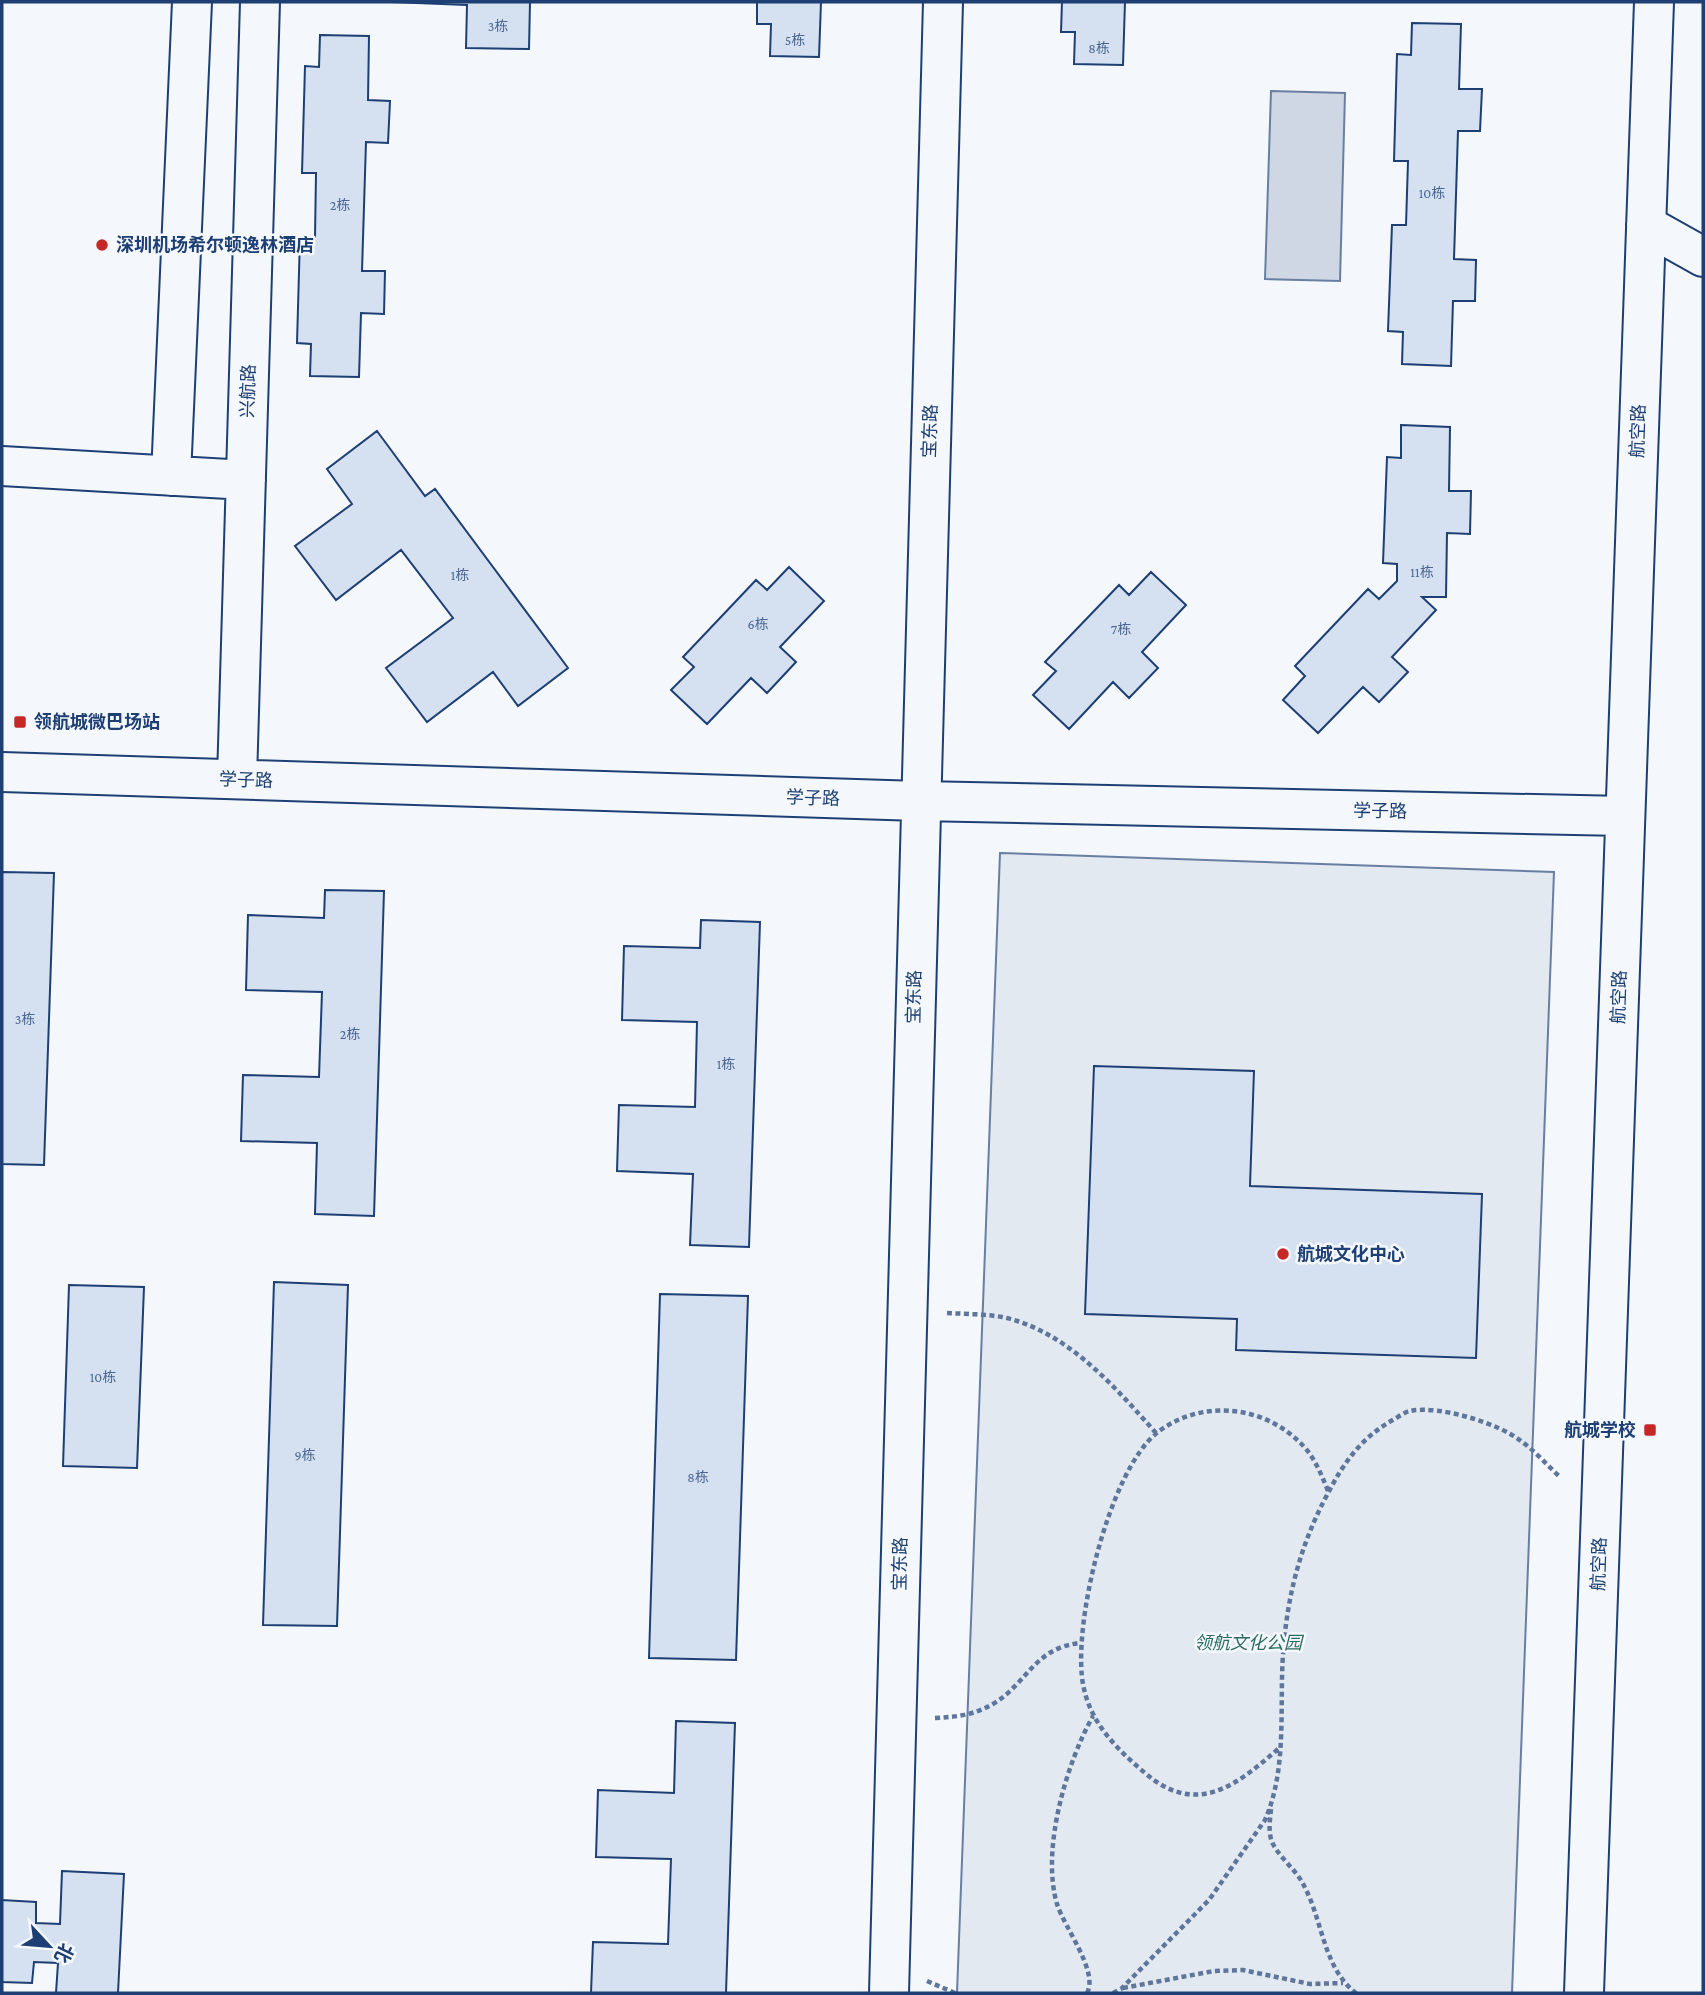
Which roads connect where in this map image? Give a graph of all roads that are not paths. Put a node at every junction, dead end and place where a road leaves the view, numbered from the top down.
1 (192, 2) edge
2 (260, 2) edge
3 (943, 2) edge
4 (1654, 2) edge
5 (1646, 225) junction
6 (1703, 257) edge
7 (2, 466) edge
8 (171, 476) junction
9 (246, 480) junction
10 (2, 772) edge
11 (237, 779) junction
12 (919, 801) junction
13 (1624, 817) junction
14 (890, 1993) edge
15 (1584, 1993) edge

1 - 8 street
2 - 9 street, 兴航路
3 - 12 street, 宝东路
4 - 5 street, 航空路
5 - 6 street
5 - 13 street, 航空路
7 - 8 street
8 - 9 street
9 - 11 street, 兴航路
10 - 11 street, 学子路
11 - 12 street, 学子路
12 - 13 street, 学子路
12 - 14 street, 宝东路
13 - 15 street, 航空路

